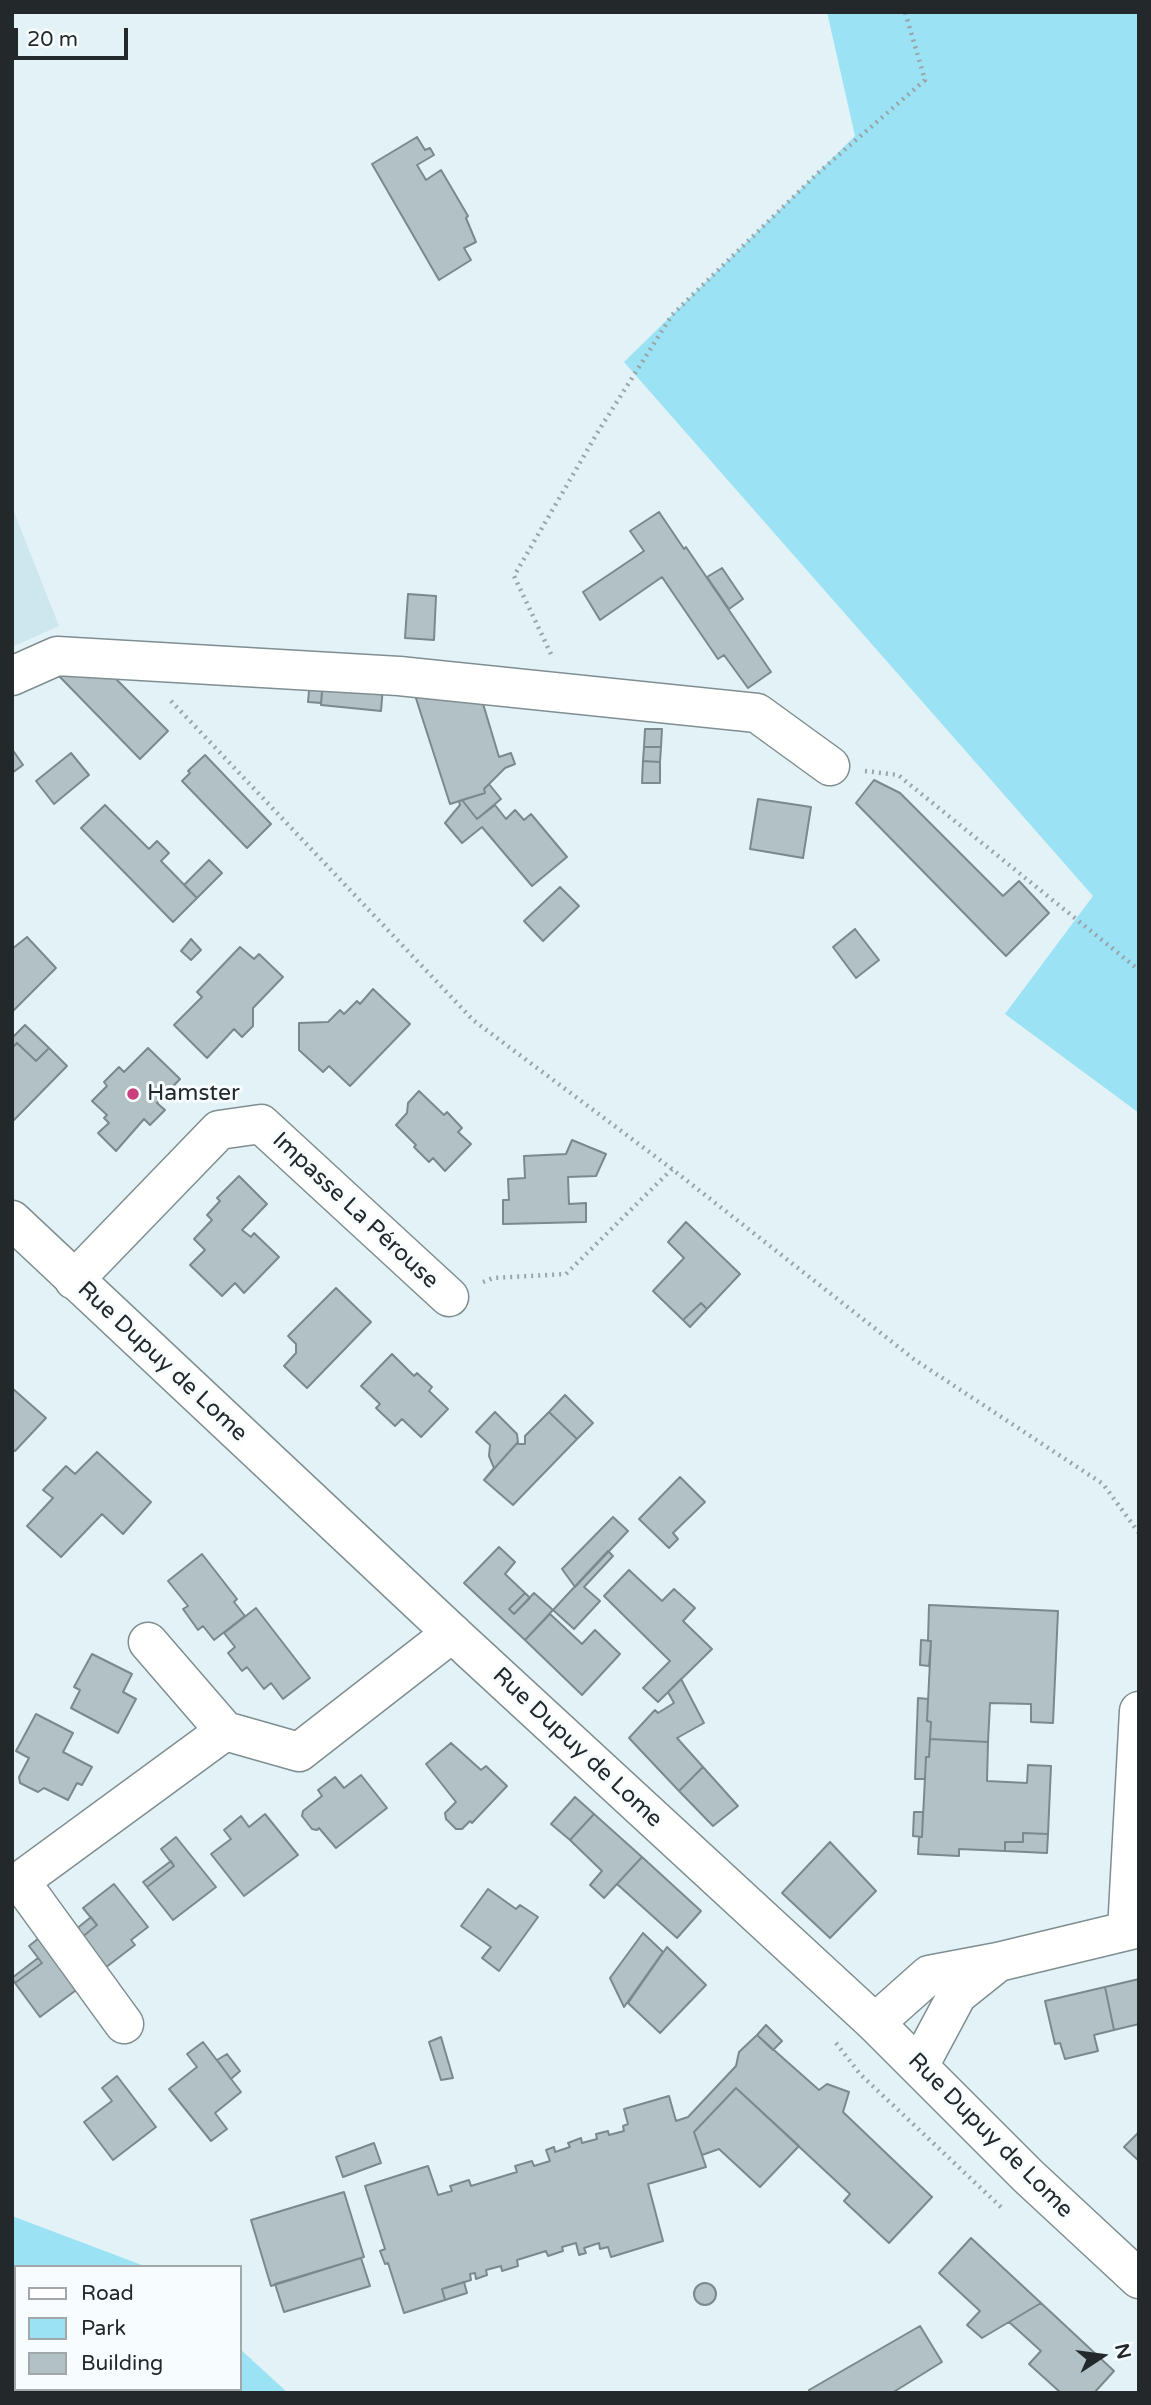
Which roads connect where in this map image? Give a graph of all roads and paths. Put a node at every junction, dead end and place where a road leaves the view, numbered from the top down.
1 (905, 12) edge
2 (131, 660) junction
3 (12, 676) edge
4 (569, 694) junction
5 (830, 765) joint
6 (1139, 970) edge
7 (672, 1169) junction
8 (12, 1220) edge
9 (74, 1280) junction
10 (449, 1297) joint
11 (1139, 1533) edge
12 (452, 1633) junction
13 (148, 1642) dead end
14 (1139, 1711) edge
15 (225, 1731) junction
16 (16, 1884) edge
17 (1133, 1930) edge
18 (998, 1962) junction
19 (875, 2023) junction
20 (124, 2024) dead end
21 (919, 2066) junction
22 (1139, 2279) edge

1 - 4 path
2 - 3 street
2 - 4 street
2 - 7 path
4 - 5 street
5 - 6 path
7 - 10 path
7 - 11 path
8 - 9 street, Rue Dupuy de Lome
9 - 10 street, Impasse La Pérouse
9 - 12 street, Rue Dupuy de Lome
12 - 15 street
12 - 19 street, Rue Dupuy de Lome
13 - 15 street
14 - 17 street
15 - 16 street
16 - 20 street
17 - 18 street
18 - 19 street
18 - 21 street
19 - 21 street, Rue Dupuy de Lome
21 - 22 street, Rue Dupuy de Lome

